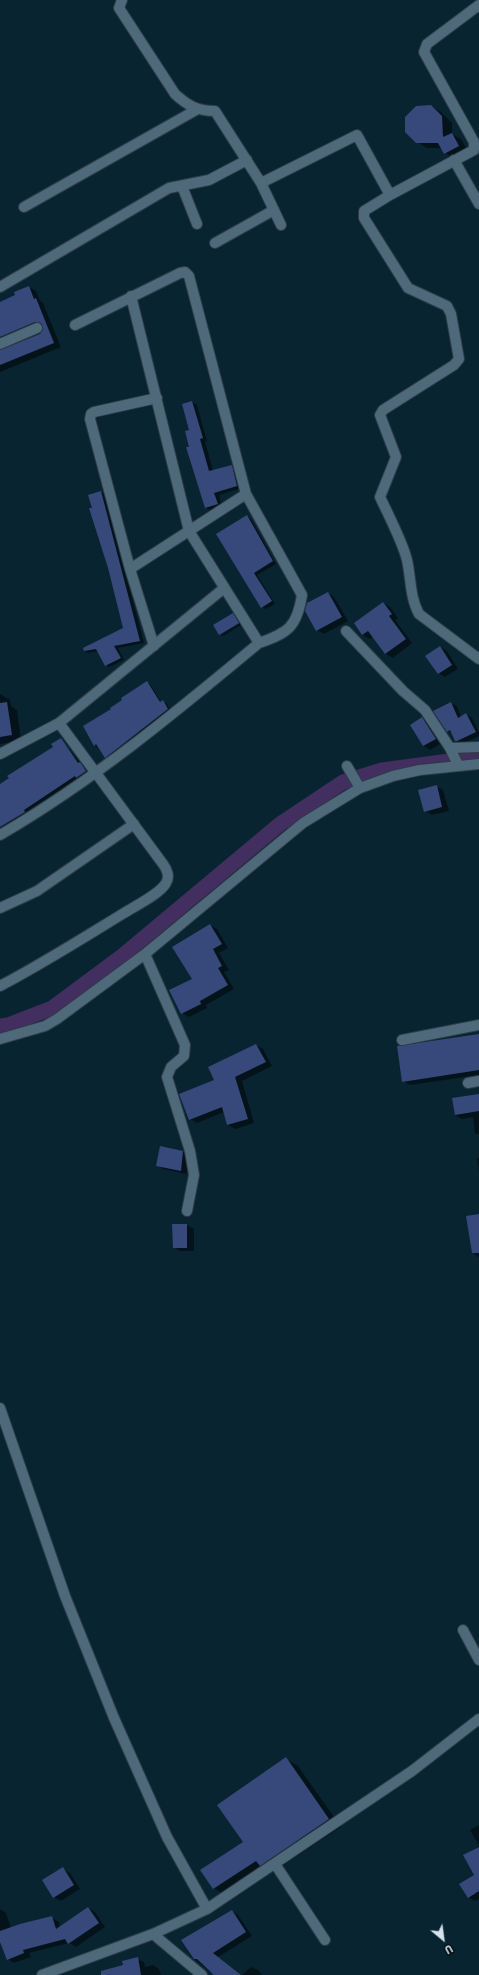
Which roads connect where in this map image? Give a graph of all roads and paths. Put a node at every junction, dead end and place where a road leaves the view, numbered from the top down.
1 (122, 0) edge
2 (479, 5) edge
3 (196, 110) junction
4 (247, 160) junction
5 (454, 160) junction
6 (261, 183) junction
7 (182, 186) junction
8 (390, 195) junction
9 (479, 204) edge
10 (24, 207) dead end
11 (274, 210) junction
12 (197, 224) dead end
13 (281, 225) dead end
14 (216, 243) dead end
15 (0, 287) edge
16 (131, 296) junction
17 (75, 325) dead end
18 (37, 328) dead end
19 (0, 344) edge
20 (157, 398) junction
21 (246, 494) junction
22 (189, 531) junction
23 (130, 569) junction
24 (223, 589) junction
25 (346, 631) dead end
26 (259, 643) junction
27 (154, 646) junction
28 (479, 659) edge
29 (59, 723) junction
30 (479, 747) edge
31 (0, 754) edge
32 (455, 757) junction
33 (479, 764) edge
34 (349, 770) dead end
35 (96, 772) junction
36 (359, 787) junction
37 (134, 824) junction
38 (0, 835) edge
39 (0, 908) edge
40 (145, 954) junction
41 (0, 986) edge
42 (479, 1025) edge
43 (0, 1039) edge
44 (402, 1040) dead end
45 (479, 1081) edge
46 (468, 1083) dead end
47 (187, 1211) dead end
48 (0, 1408) edge
49 (463, 1630) dead end
50 (479, 1660) edge
51 (479, 1719) edge
52 (275, 1864) junction
53 (207, 1909) junction
54 (153, 1934) junction
55 (325, 1940) dead end
56 (69, 1970) edge
57 (42, 1975) edge
58 (202, 1975) edge

1 - 3 street
2 - 5 street
3 - 4 street
3 - 10 street
4 - 6 street
4 - 7 street
5 - 8 street
5 - 9 street
6 - 8 street
6 - 11 street
7 - 12 street
7 - 15 street
8 - 28 street
11 - 13 street
11 - 14 street
16 - 17 street
16 - 20 street
16 - 21 street
18 - 19 street
20 - 22 street
20 - 23 street
21 - 22 street
21 - 26 street
22 - 23 street
22 - 24 street
23 - 27 street
24 - 26 street
24 - 27 street
25 - 32 street
26 - 35 street
27 - 29 street
29 - 31 street
29 - 35 street
30 - 32 street
32 - 33 street
32 - 36 street
34 - 36 street
35 - 37 street
35 - 38 street
36 - 40 street
37 - 39 street
37 - 41 street
40 - 43 street
40 - 47 street
42 - 44 street
45 - 46 street
48 - 53 street
49 - 50 street
51 - 52 street
52 - 53 street
52 - 55 street
53 - 54 street
54 - 56 street
54 - 58 street
56 - 57 street

